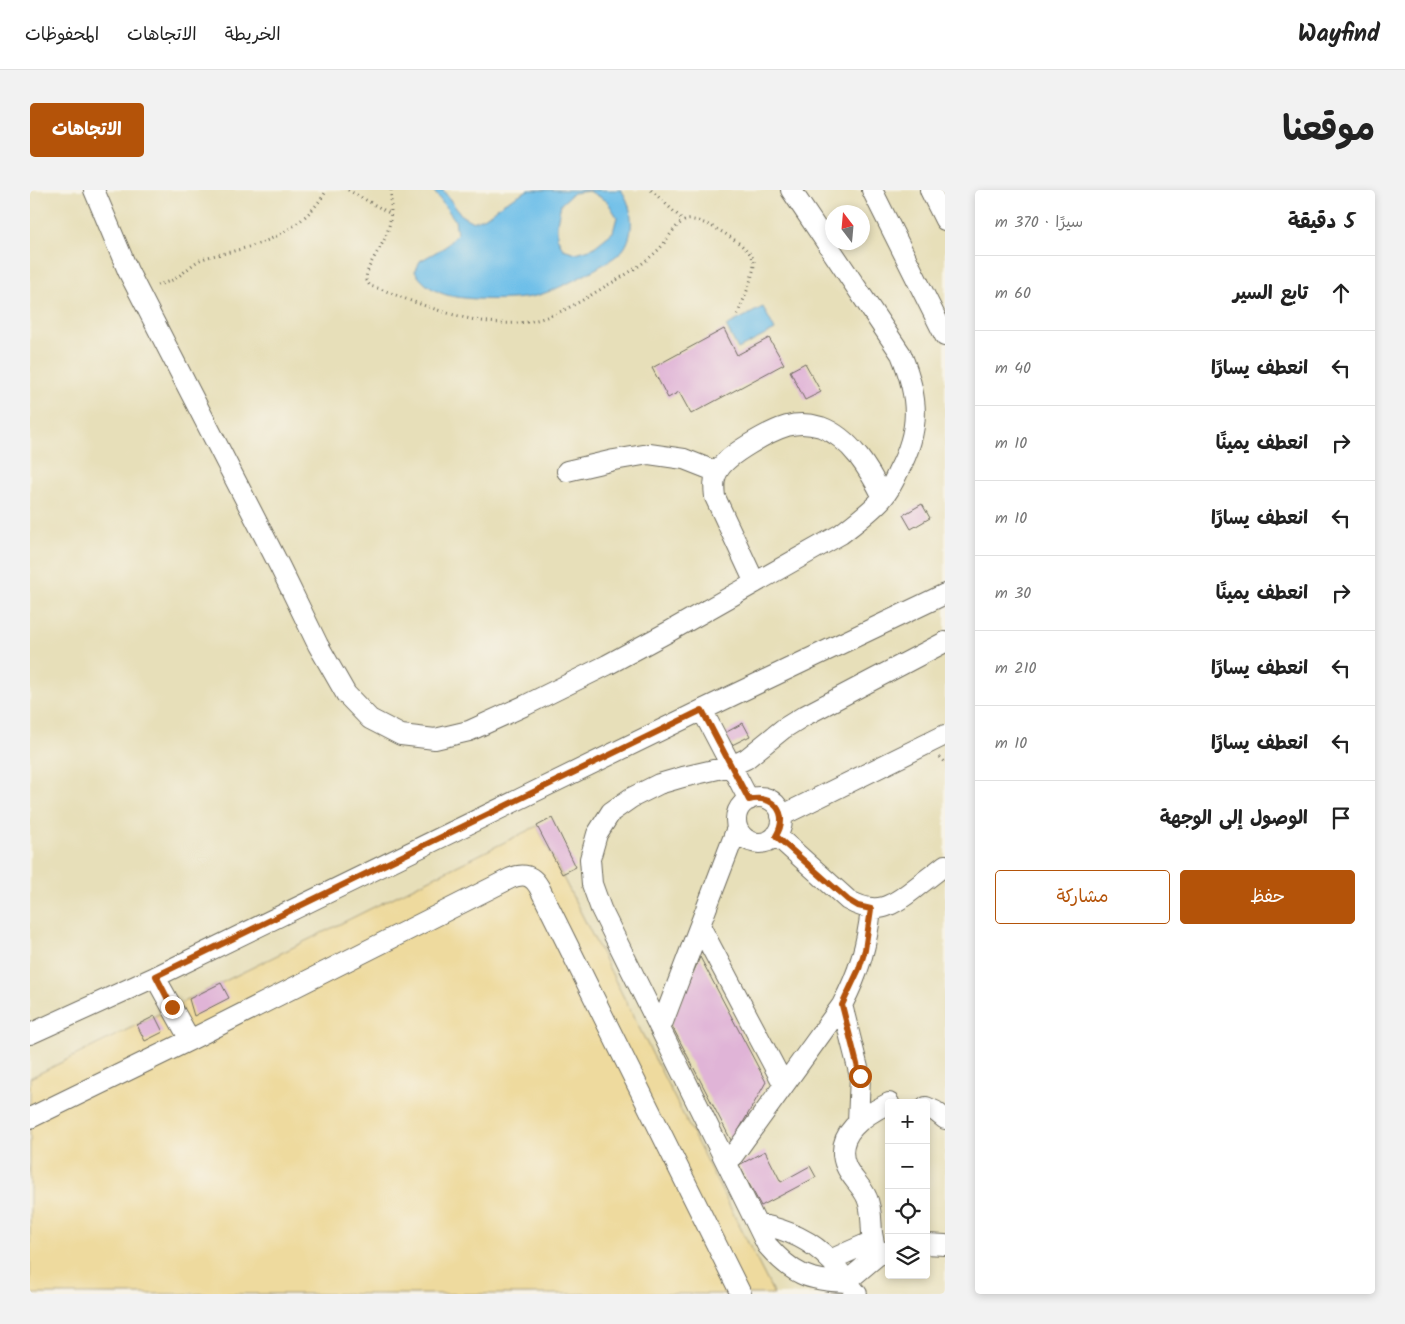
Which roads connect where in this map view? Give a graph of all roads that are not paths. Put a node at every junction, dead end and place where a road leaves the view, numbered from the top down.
1 (94, 190) edge
2 (791, 190) edge
3 (872, 190) edge
4 (930, 190) edge
5 (945, 220) edge
6 (945, 336) edge
7 (567, 471) dead end
8 (717, 472) junction
9 (883, 497) junction
10 (754, 583) junction
11 (945, 594) edge
12 (945, 642) edge
13 (702, 710) junction
14 (945, 735) edge
15 (731, 766) junction
16 (749, 800) junction
17 (781, 816) junction
18 (737, 828) junction
19 (776, 836) junction
20 (945, 865) edge
21 (871, 909) junction
22 (700, 926) junction
23 (156, 976) junction
24 (842, 1005) junction
25 (661, 1027) junction
26 (30, 1034) edge
27 (190, 1040) junction
28 (860, 1076) junction
29 (784, 1085) junction
30 (885, 1100) edge
31 (885, 1105) edge
32 (930, 1109) edge
33 (30, 1118) edge
34 (945, 1119) edge
35 (858, 1122) junction
36 (727, 1164) junction
37 (758, 1224) junction
38 (930, 1244) edge
39 (945, 1246) edge
40 (880, 1249) edge
41 (830, 1260) junction
42 (851, 1288) edge
43 (741, 1294) edge

1 - 10 street
2 - 9 street
3 - 6 street
4 - 5 street
7 - 8 street
8 - 9 street
8 - 10 street
9 - 10 street
11 - 13 street
12 - 15 street
13 - 15 street
13 - 23 street
14 - 17 street
15 - 16 street
15 - 25 street
16 - 17 street
16 - 18 street
17 - 19 street
18 - 19 street
18 - 22 street
19 - 21 street
20 - 21 street
21 - 24 street
22 - 25 street
22 - 29 street
23 - 26 street
23 - 27 street
24 - 28 street
24 - 29 street
25 - 36 street
27 - 33 street
27 - 43 street
28 - 30 street
28 - 35 street
29 - 36 street
31 - 35 street
32 - 34 street
35 - 40 street
36 - 37 street
37 - 41 street
37 - 42 street
38 - 39 street
40 - 41 street
40 - 42 street
41 - 42 street

